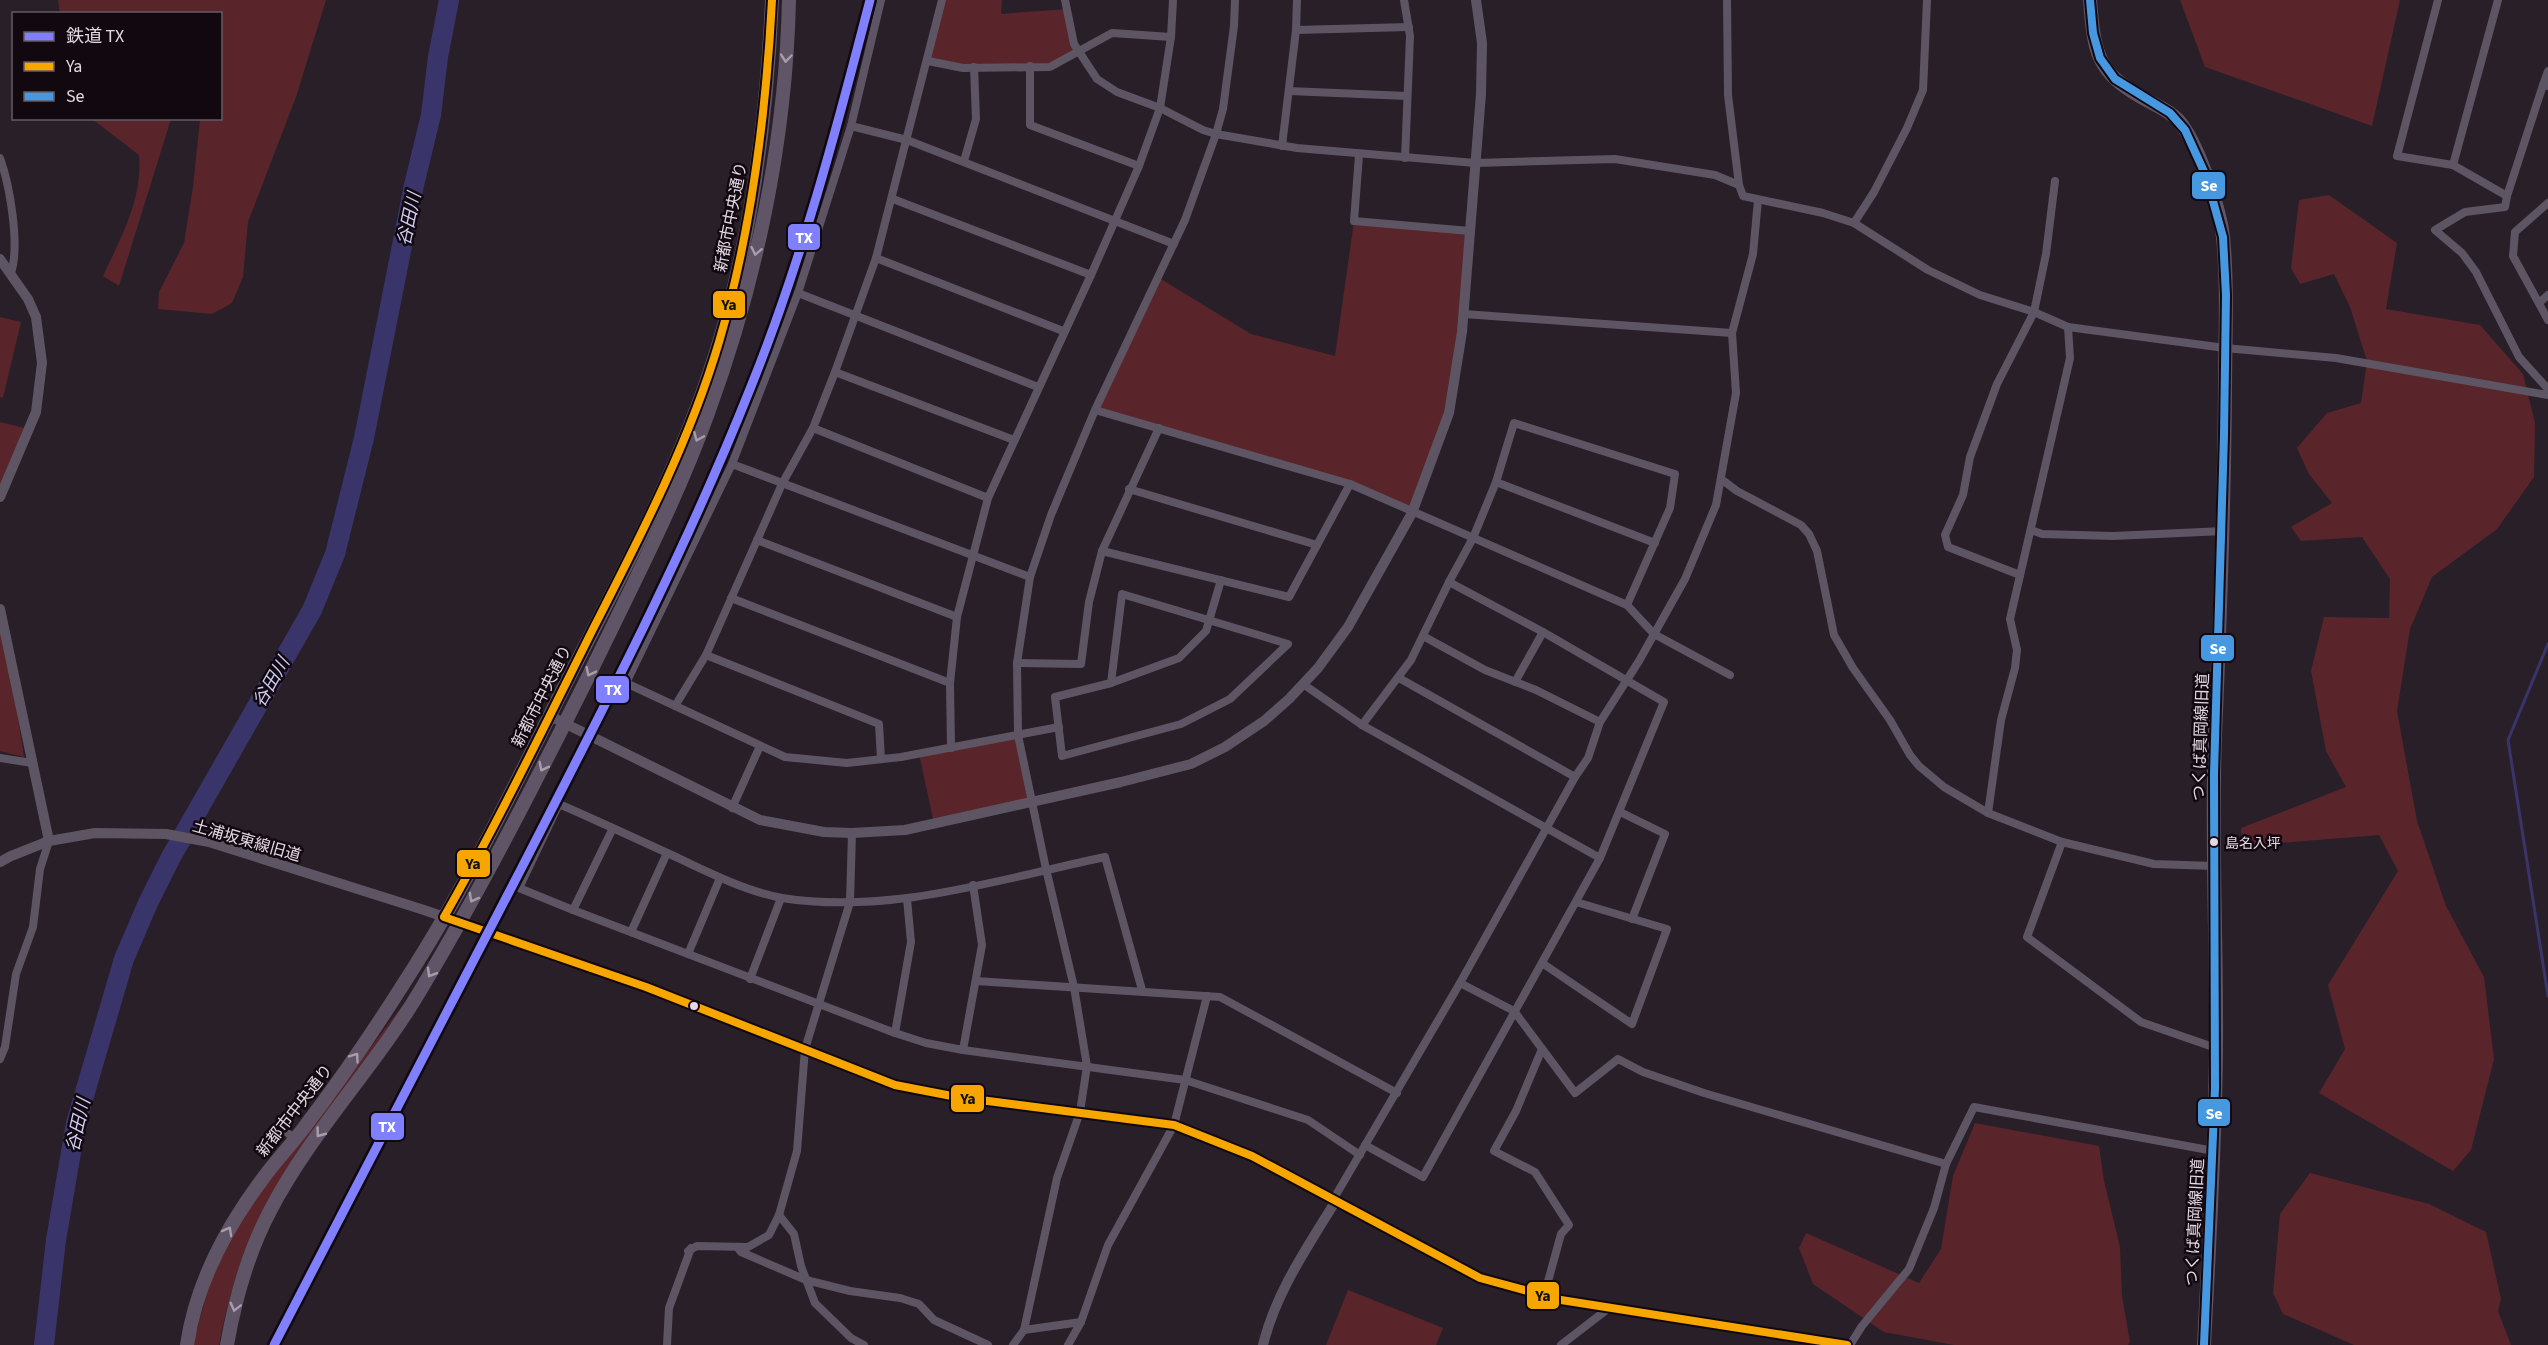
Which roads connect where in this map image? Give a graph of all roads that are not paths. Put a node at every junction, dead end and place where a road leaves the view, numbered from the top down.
1 (772, 0) edge
2 (789, 0) edge
3 (881, 0) edge
4 (942, 0) edge
5 (1065, 0) edge
6 (1173, 0) edge
7 (1235, 0) edge
8 (1297, 0) edge
9 (1404, 0) edge
10 (1476, 0) edge
11 (1727, 0) edge
12 (1927, 0) edge
13 (2090, 0) edge
14 (2438, 0) edge
15 (2498, 0) edge
16 (1409, 27) junction
17 (1296, 30) junction
18 (1171, 37) junction
19 (1079, 52) junction
20 (928, 61) junction
21 (1030, 66) junction
22 (974, 67) junction
23 (2548, 71) edge
24 (2545, 86) edge
25 (1289, 91) junction
26 (1407, 96) junction
27 (1160, 108) junction
28 (850, 126) junction
29 (1216, 135) junction
30 (907, 140) junction
31 (1282, 146) junction
32 (1359, 155) junction
33 (0, 158) edge
34 (1405, 158) junction
35 (964, 161) junction
36 (1475, 163) junction
37 (2453, 165) junction
38 (1139, 166) junction
39 (2055, 182) dead end
40 (1739, 185) junction
41 (2507, 196) junction
42 (892, 199) junction
43 (1758, 200) junction
44 (2548, 203) edge
45 (1116, 221) junction
46 (1854, 224) junction
47 (1470, 231) junction
48 (1174, 244) junction
49 (876, 258) junction
50 (0, 259) edge
51 (11, 273) junction
52 (1091, 275) junction
53 (798, 293) junction
54 (2548, 295) edge
55 (2539, 303) junction
56 (2034, 312) junction
57 (855, 314) junction
58 (1464, 314) junction
59 (2548, 320) edge
60 (2068, 327) junction
61 (1063, 331) junction
62 (1732, 333) junction
63 (2225, 348) junction
64 (835, 372) junction
65 (1038, 387) junction
66 (2548, 389) edge
67 (2548, 395) edge
68 (1095, 410) junction
69 (813, 428) junction
70 (1159, 428) junction
71 (1014, 440) junction
72 (732, 464) junction
73 (1721, 479) junction
74 (1496, 482) junction
75 (782, 484) junction
76 (1350, 484) junction
77 (1129, 489) junction
78 (0, 496) edge
79 (988, 498) junction
80 (1412, 513) junction
81 (2031, 531) junction
82 (2224, 531) junction
83 (1473, 538) junction
84 (757, 540) junction
85 (1655, 543) junction
86 (1317, 545) junction
87 (1102, 551) junction
88 (973, 557) junction
89 (2020, 575) junction
90 (1030, 577) junction
91 (1221, 580) junction
92 (1449, 582) junction
93 (731, 598) junction
94 (1627, 605) junction
95 (0, 609) edge
96 (957, 617) junction
97 (1210, 619) junction
98 (1543, 632) junction
99 (1654, 634) junction
100 (1423, 636) junction
101 (706, 655) junction
102 (1017, 663) junction
103 (1730, 675) dead end
104 (1399, 678) junction
105 (1625, 681) junction
106 (1515, 682) junction
107 (950, 683) junction
108 (1111, 683) junction
109 (1303, 684) junction
110 (675, 706) junction
111 (550, 716) junction
112 (1600, 722) junction
113 (564, 724) junction
114 (1362, 724) junction
115 (1059, 726) junction
116 (1018, 735) junction
117 (760, 746) junction
118 (951, 748) junction
119 (0, 758) edge
120 (881, 759) junction
121 (32, 763) junction
122 (1575, 777) junction
123 (1034, 802) junction
124 (732, 808) junction
125 (1620, 812) junction
126 (1988, 813) junction
127 (613, 828) junction
128 (1548, 829) junction
129 (852, 833) junction
130 (49, 841) junction
131 (2062, 842) junction
132 (667, 853) junction
133 (1600, 858) junction
134 (0, 862) edge
135 (2214, 866) junction
136 (1046, 869) junction
137 (720, 878) junction
138 (973, 885) junction
139 (781, 898) junction
140 (907, 899) junction
141 (850, 902) junction
142 (1576, 902) junction
143 (573, 910) junction
144 (444, 917) junction
145 (1632, 919) junction
146 (460, 922) junction
147 (631, 932) junction
148 (688, 954) junction
149 (1542, 963) junction
150 (750, 979) junction
151 (976, 981) junction
152 (1460, 983) junction
153 (1074, 987) junction
154 (1142, 990) junction
155 (1207, 996) junction
156 (819, 1003) junction
157 (1514, 1011) junction
158 (895, 1033) junction
159 (2216, 1048) junction
160 (805, 1049) junction
161 (1542, 1049) junction
162 (963, 1050) junction
163 (0, 1059) edge
164 (1087, 1066) junction
165 (1185, 1080) junction
166 (1396, 1093) junction
167 (1080, 1112) junction
168 (278, 1125) dead end
169 (1174, 1125) junction
170 (295, 1139) junction
171 (1365, 1145) junction
172 (2214, 1151) junction
173 (1360, 1155) junction
174 (1946, 1164) junction
175 (1334, 1201) junction
176 (779, 1215) junction
177 (737, 1247) junction
178 (806, 1280) junction
179 (1544, 1296) junction
180 (1609, 1308) junction
181 (1081, 1323) junction
182 (1024, 1330) junction
183 (187, 1345) edge
184 (227, 1345) edge
185 (667, 1345) edge
186 (864, 1345) edge
187 (988, 1345) edge
188 (1013, 1345) edge
189 (1068, 1345) edge
190 (1263, 1345) edge
191 (1561, 1345) edge
192 (1849, 1345) edge
193 (2204, 1345) edge

1 - 111 main road, 新都市中央通り
2 -> 113 main road, 新都市中央通り
3 - 28 street
4 - 20 street
5 - 19 street
6 - 18 street
7 - 29 street
8 - 17 street
9 - 16 street
10 - 36 street
11 - 40 street
12 - 46 street
13 - 63 main road, つくば真岡線旧道
14 - 37 street
15 - 37 street
16 - 17 street
16 - 26 street
17 - 25 street
18 - 19 street
18 - 27 street
19 - 21 street
19 - 27 street
20 - 22 street
20 - 30 street
21 - 22 street
21 - 38 street
22 - 35 street
23 - 24 street
24 - 41 street
25 - 26 street
25 - 31 street
26 - 34 street
27 - 29 street
27 - 38 street
28 - 30 street
28 - 53 street
29 - 31 street
29 - 48 street
30 - 35 street
30 - 42 street
31 - 32 street
32 - 34 street
32 - 47 street
33 - 51 street
34 - 36 street
35 - 45 street
36 - 40 street
36 - 47 street
37 - 41 street
38 - 45 street
39 - 56 street
40 - 43 street
41 - 66 street
42 - 49 street
42 - 52 street
43 - 46 street
43 - 62 street
44 - 55 street
45 - 48 street
45 - 52 street
46 - 56 street
47 - 58 street
48 - 68 street
49 - 57 street
49 - 61 street
50 - 51 street
51 - 78 street
52 - 61 street
53 - 57 street
53 - 72 street
54 - 55 street
55 - 59 street
56 - 60 street
56 - 89 street
57 - 64 street
57 - 65 street
58 - 62 street
58 - 80 street
60 - 63 street
60 - 81 street
61 - 65 street
62 - 73 street
63 - 67 street
63 - 82 main road, つくば真岡線旧道
64 - 69 street
64 - 71 street
65 - 71 street
68 - 70 street
68 - 90 street
69 - 75 street
69 - 79 street
70 - 76 street
70 - 77 street
71 - 79 street
72 - 75 street
72 - 110 street
73 - 99 street
73 - 126 street
74 - 83 street
74 - 85 street
74 - 85 street
75 - 84 street
75 - 88 street
76 - 80 street
76 - 86 street
77 - 86 street
77 - 87 street
79 - 88 street
80 - 83 street
80 - 109 street
81 - 82 street
81 - 89 street
82 - 135 main road, つくば真岡線旧道
83 - 92 street
83 - 94 street
84 - 93 street
84 - 96 street
85 - 94 street
86 - 91 street
87 - 91 street
87 - 102 street
88 - 90 street
88 - 96 street
89 - 126 street
90 - 102 street
91 - 97 street
92 - 98 street
92 - 100 street
93 - 101 street
93 - 107 street
94 - 99 street
95 - 121 street
96 - 107 street
97 - 108 street
97 - 108 street
97 - 115 street
98 - 105 street
98 - 106 street
99 - 103 street
99 - 105 street
100 - 104 street
100 - 106 street
101 - 110 street
101 - 120 street
102 - 116 street
104 - 114 street
104 - 122 street
105 - 112 street
105 - 125 street
106 - 112 street
107 - 118 street
108 - 115 street
109 - 114 street
109 - 123 street
110 - 117 street
111 - 113 street
111 - 144 main road, 新都市中央通り
112 - 122 street
113 - 124 street
113 -> 146 main road, 新都市中央通り
114 - 128 street
115 - 116 street
116 - 118 street
116 - 123 street
117 - 120 street
117 - 124 street
118 - 120 street
119 - 121 street
121 - 130 street
122 - 128 street
123 - 129 street
123 - 136 street
124 - 129 street
125 - 133 street
125 - 145 street
126 - 131 street
127 - 132 street
127 - 143 street
127 - 143 street
128 - 133 street
128 - 152 street
129 - 141 street
130 - 134 street, 土浦坂東線旧道
130 - 144 street, 土浦坂東線旧道
130 - 163 street
131 - 135 street
131 - 159 street
132 - 137 street
132 - 147 street
133 - 142 street
135 - 159 main road, つくば真岡線旧道
136 - 138 street
136 - 153 street
136 - 154 street
137 - 139 street
137 - 148 street
138 - 140 street
138 - 151 street
139 - 141 street
139 - 150 street
140 - 141 street
140 - 158 street
141 - 156 street
142 - 145 street
142 - 149 street
143 - 147 street
144 - 146 street, 土浦坂東線旧道
170 -> 144 main road, 新都市中央通り
145 - 149 street
146 - 160 street, 土浦坂東線旧道
146 -> 184 main road, 新都市中央通り
147 - 148 street
148 - 150 street
149 - 157 street
150 - 156 street
151 - 153 street
151 - 162 street
152 - 157 street
152 - 166 street
153 - 154 street
153 - 164 street
154 - 155 street
155 - 165 street
155 - 166 street
156 - 158 street
156 - 160 street
157 - 161 street
157 - 171 street
158 - 162 street
159 - 172 main road, つくば真岡線旧道
160 - 167 street, 土浦坂東線旧道
160 - 176 street
161 - 174 street
161 - 179 street
162 - 164 street
164 - 165 street
164 - 167 street
165 - 169 street
165 - 173 street
166 - 171 street
167 - 169 street, 土浦坂東線旧道
167 - 182 street
168 - 170 street
169 - 175 street, 土浦坂東線旧道
169 - 181 street
183 -> 170 main road, 新都市中央通り
171 - 173 street
172 - 174 street
172 - 193 main road, つくば真岡線旧道
173 - 175 street
174 - 192 street
175 - 179 street, 土浦坂東線旧道
175 - 190 street
176 - 177 street
176 - 178 street
177 - 178 street
177 - 185 street
178 - 186 street
178 - 187 street
179 - 180 street, 土浦坂東線旧道
180 - 191 street
180 - 192 street, 土浦坂東線旧道
181 - 182 street
181 - 189 street
182 - 188 street

